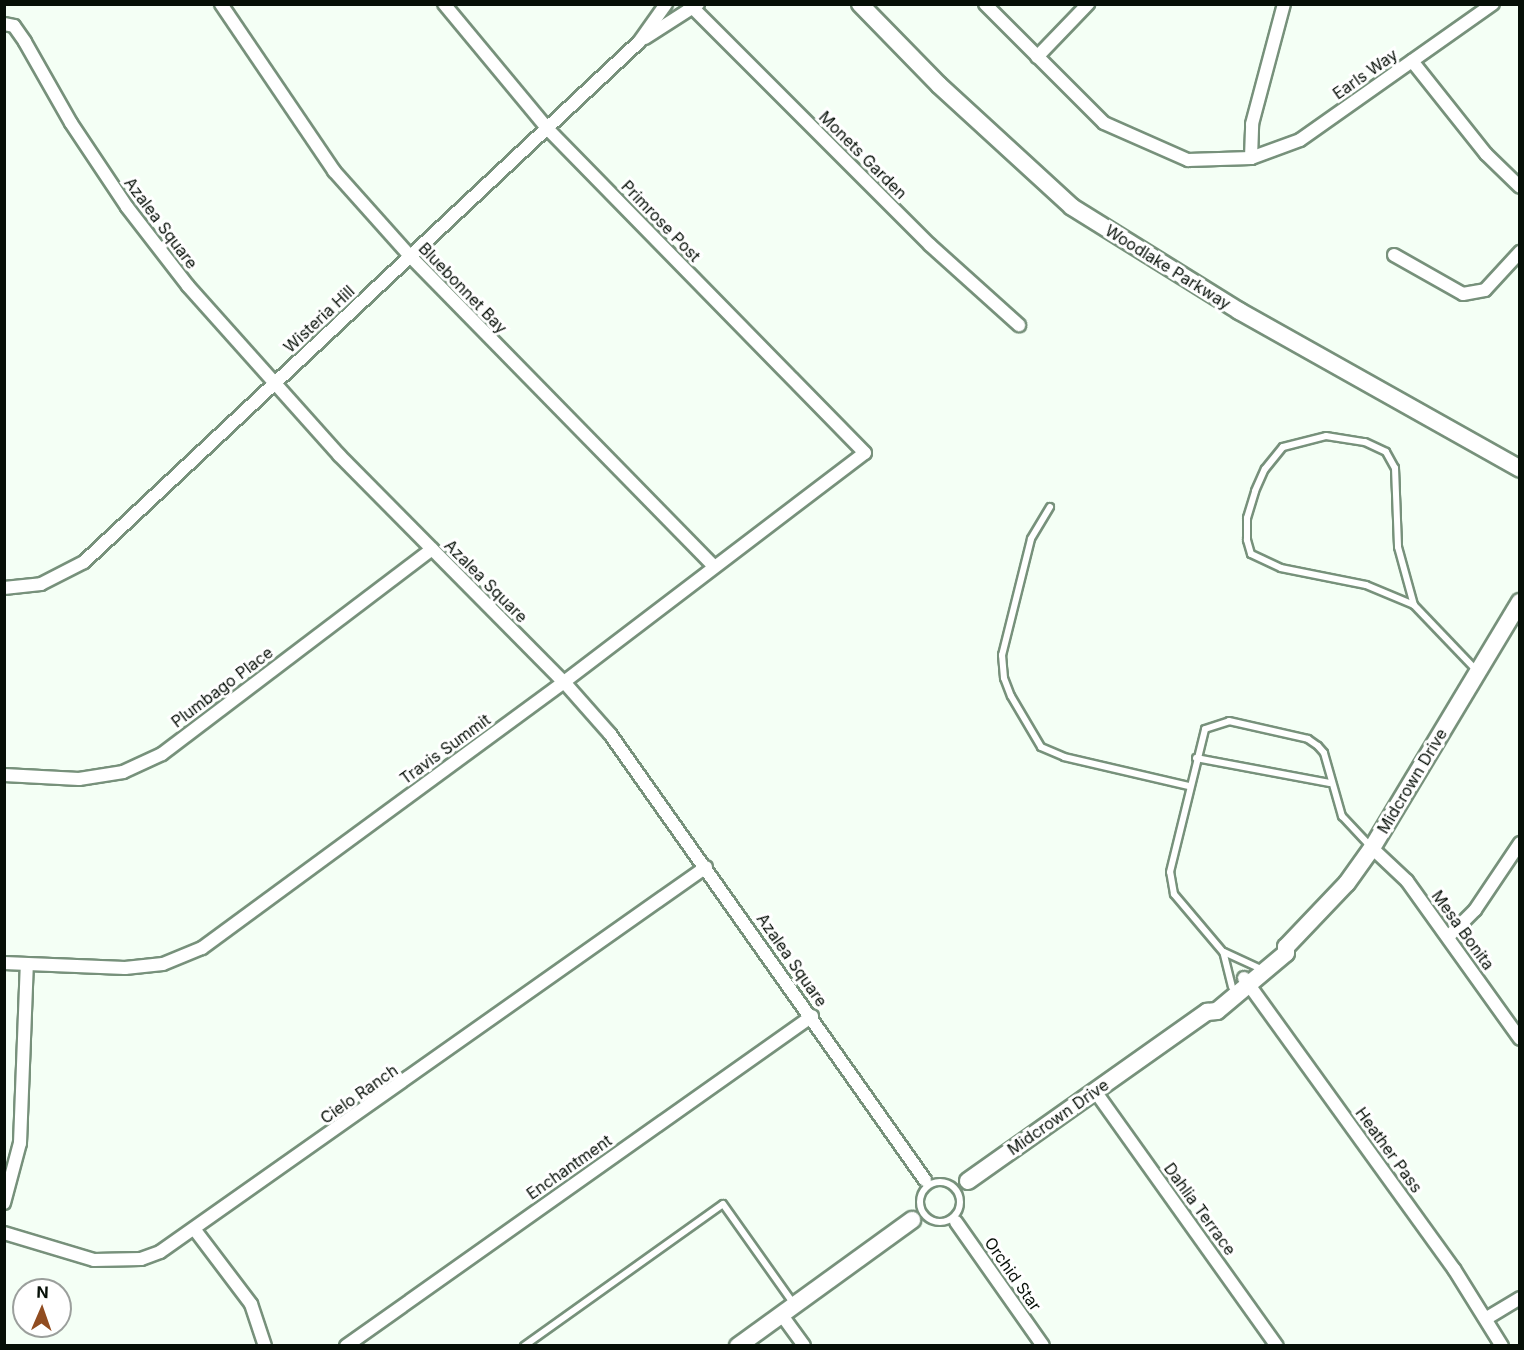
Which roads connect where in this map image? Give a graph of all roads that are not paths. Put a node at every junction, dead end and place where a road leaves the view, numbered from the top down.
1 (221, 4) edge
2 (444, 4) edge
3 (666, 4) edge
4 (860, 4) edge
5 (985, 4) edge
6 (1088, 4) edge
7 (1284, 4) edge
8 (1493, 4) edge
9 (693, 6) edge
10 (4, 24) edge
11 (639, 42) junction
12 (1037, 57) junction
13 (1412, 61) junction
14 (547, 128) junction
15 (1251, 158) junction
16 (1520, 186) edge
17 (1520, 252) edge
18 (1394, 255) dead end
19 (411, 257) junction
20 (1019, 325) dead end
21 (273, 384) junction
22 (865, 453) joint
23 (1520, 469) edge
24 (1050, 507) dead end
25 (432, 549) junction
26 (714, 566) junction
27 (4, 588) edge
28 (1520, 602) edge
29 (1414, 605) junction
30 (1478, 672) junction
31 (564, 682) junction
32 (1196, 758) junction
33 (4, 775) edge
34 (1330, 783) junction
35 (1189, 786) junction
36 (1520, 843) edge
37 (1372, 848) junction
38 (706, 867) junction
39 (1448, 937) junction
40 (1223, 952) junction
41 (4, 963) edge
42 (27, 964) junction
43 (1250, 977) junction
44 (812, 1016) junction
45 (1520, 1039) edge
46 (1095, 1091) junction
47 (960, 1183) junction
48 (928, 1184) junction
49 (958, 1196) junction
50 (4, 1203) edge
51 (920, 1215) junction
52 (953, 1218) junction
53 (195, 1230) junction
54 (4, 1233) edge
55 (1520, 1299) edge
56 (788, 1309) junction
57 (1487, 1318) junction
58 (265, 1346) edge
59 (346, 1346) edge
60 (524, 1346) edge
61 (738, 1346) edge
62 (804, 1346) edge
63 (1043, 1346) edge
64 (1277, 1346) edge
65 (1502, 1346) edge

1 - 19 street, Bluebonnet Bay
2 - 14 street, Primrose Post
3 - 11 street, Wisteria Hill
4 - 23 street, Woodlake Parkway
5 - 12 street, Earls Way
6 - 12 street
7 - 15 street
8 - 13 street, Earls Way
9 - 11 street, Wisteria Hill
9 - 20 street, Monets Garden
10 - 21 street, Azalea Square
11 - 14 street, Wisteria Hill
12 - 15 street, Earls Way
13 - 15 street, Earls Way
13 - 16 street
14 - 19 street, Wisteria Hill
14 - 22 street, Primrose Post
17 - 18 street
19 - 21 street, Wisteria Hill
19 - 26 street, Bluebonnet Bay
21 - 25 street, Azalea Square
21 - 27 street, Wisteria Hill
22 - 26 street, Travis Summit
24 - 35 lane
25 - 31 street, Azalea Square
25 - 33 street, Plumbago Place
26 - 31 street, Travis Summit
28 - 30 street, Midcrown Drive
29 - 29 lane
29 - 30 lane
30 - 37 street, Midcrown Drive
31 - 38 street, Azalea Square
31 - 42 street, Travis Summit
32 - 34 lane
32 - 34 lane
32 - 35 lane
34 - 37 lane
35 - 40 lane
36 - 39 street
37 - 39 street, Mesa Bonita
37 - 43 street, Midcrown Drive
38 - 44 street, Azalea Square
38 - 53 street, Cielo Ranch
39 - 45 street, Mesa Bonita
40 - 43 lane
40 - 43 lane
41 - 42 street, Travis Summit
42 - 50 street
43 - 46 street, Midcrown Drive
43 - 57 street, Heather Pass
44 - 48 street, Azalea Square
44 - 59 street, Enchantment
46 - 47 street, Midcrown Drive
46 - 64 street, Dahlia Terrace
47 - 48 lane
47 - 49 lane
47 - 49 lane
48 - 51 lane
49 - 52 lane
51 - 52 lane
51 - 56 street
52 - 63 street, Orchid Star
53 - 54 street, Cielo Ranch
53 - 58 street
55 - 57 street
56 - 60 lane
56 - 61 street
56 - 62 street
57 - 65 street, Heather Pass

